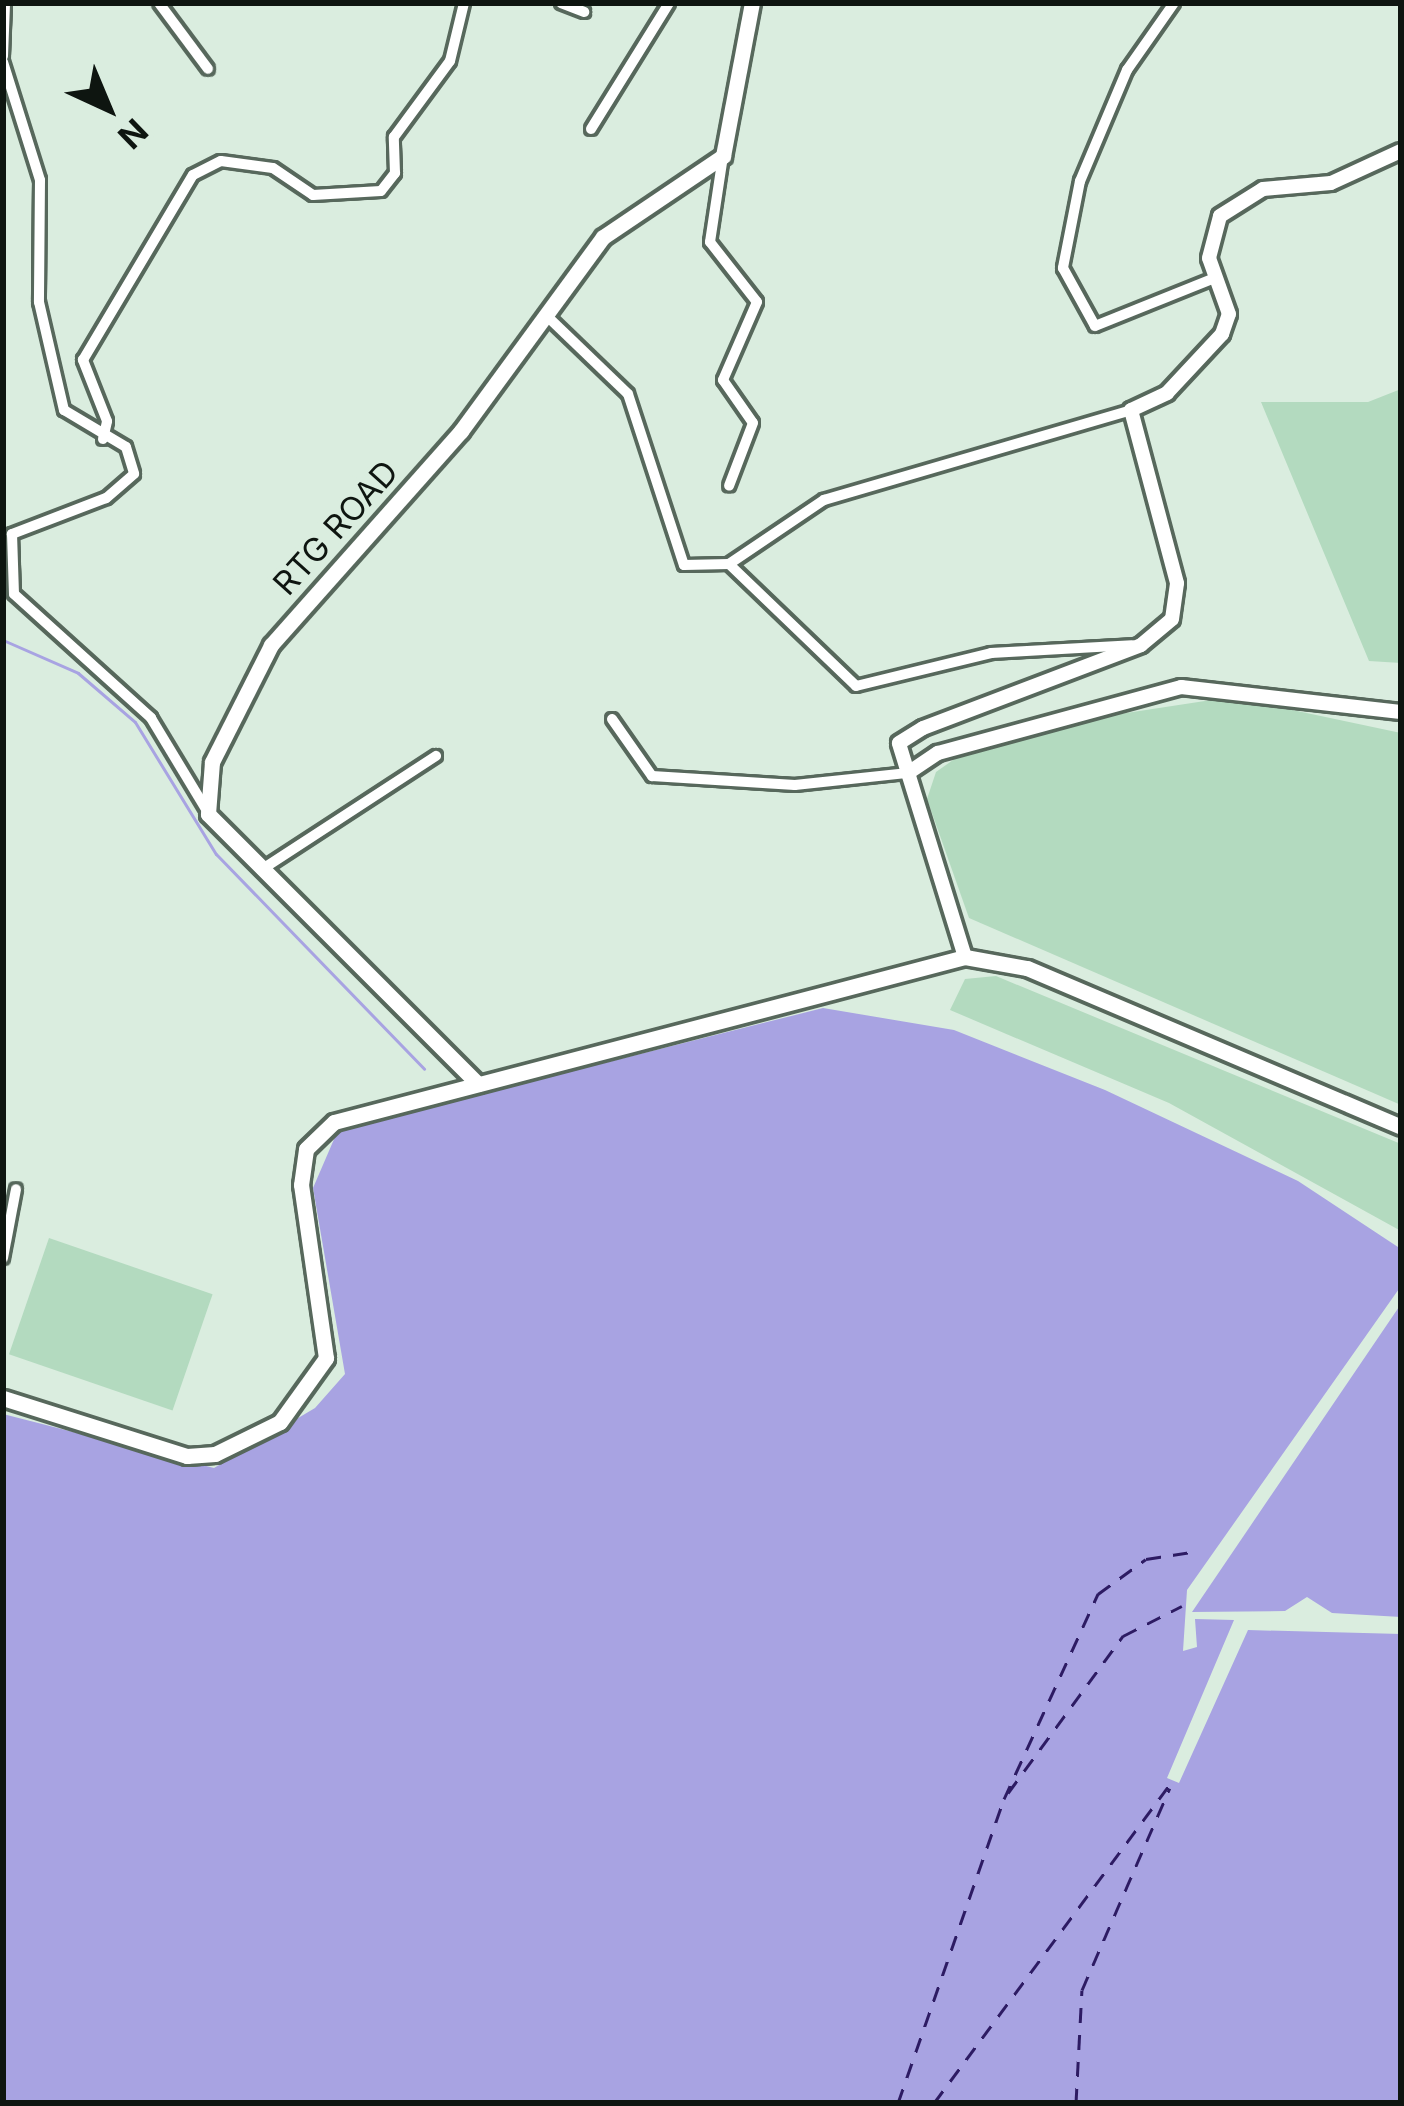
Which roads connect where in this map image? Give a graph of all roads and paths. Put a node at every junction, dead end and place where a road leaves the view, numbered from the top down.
1 (5, 3) edge
2 (159, 3) edge
3 (464, 3) edge
4 (561, 3) edge
5 (669, 3) edge
6 (752, 3) edge
7 (1174, 3) edge
8 (584, 13) dead end
9 (3, 59) edge
10 (208, 68) dead end
11 (591, 129) dead end
12 (1401, 151) edge
13 (723, 156) junction
14 (1217, 277) junction
15 (547, 316) junction
16 (1131, 410) junction
17 (103, 440) junction
18 (729, 486) dead end
19 (729, 564) junction
20 (1141, 645) junction
21 (1401, 712) edge
22 (612, 719) dead end
23 (436, 756) dead end
24 (908, 773) junction
25 (208, 814) junction
26 (261, 870) junction
27 (965, 957) junction
28 (478, 1084) junction
29 (1401, 1127) edge
30 (16, 1189) dead end
31 (3, 1258) edge
32 (3, 1398) edge

1 - 9 street
2 - 10 street
3 - 17 street
4 - 8 street
5 - 11 street
6 - 13 main road
7 - 14 street
9 - 17 street
12 - 14 street
13 - 15 main road, RTG ROAD
13 - 18 street
14 - 16 street
15 - 19 street
15 - 25 main road, RTG ROAD
16 - 19 street
16 - 20 street
17 - 25 street
19 - 20 street
20 - 24 street
21 - 24 street
22 - 24 street
23 - 26 street
24 - 27 street
25 - 26 main road
26 - 28 main road
27 - 28 main road
27 - 29 main road
28 - 32 main road
30 - 31 street

